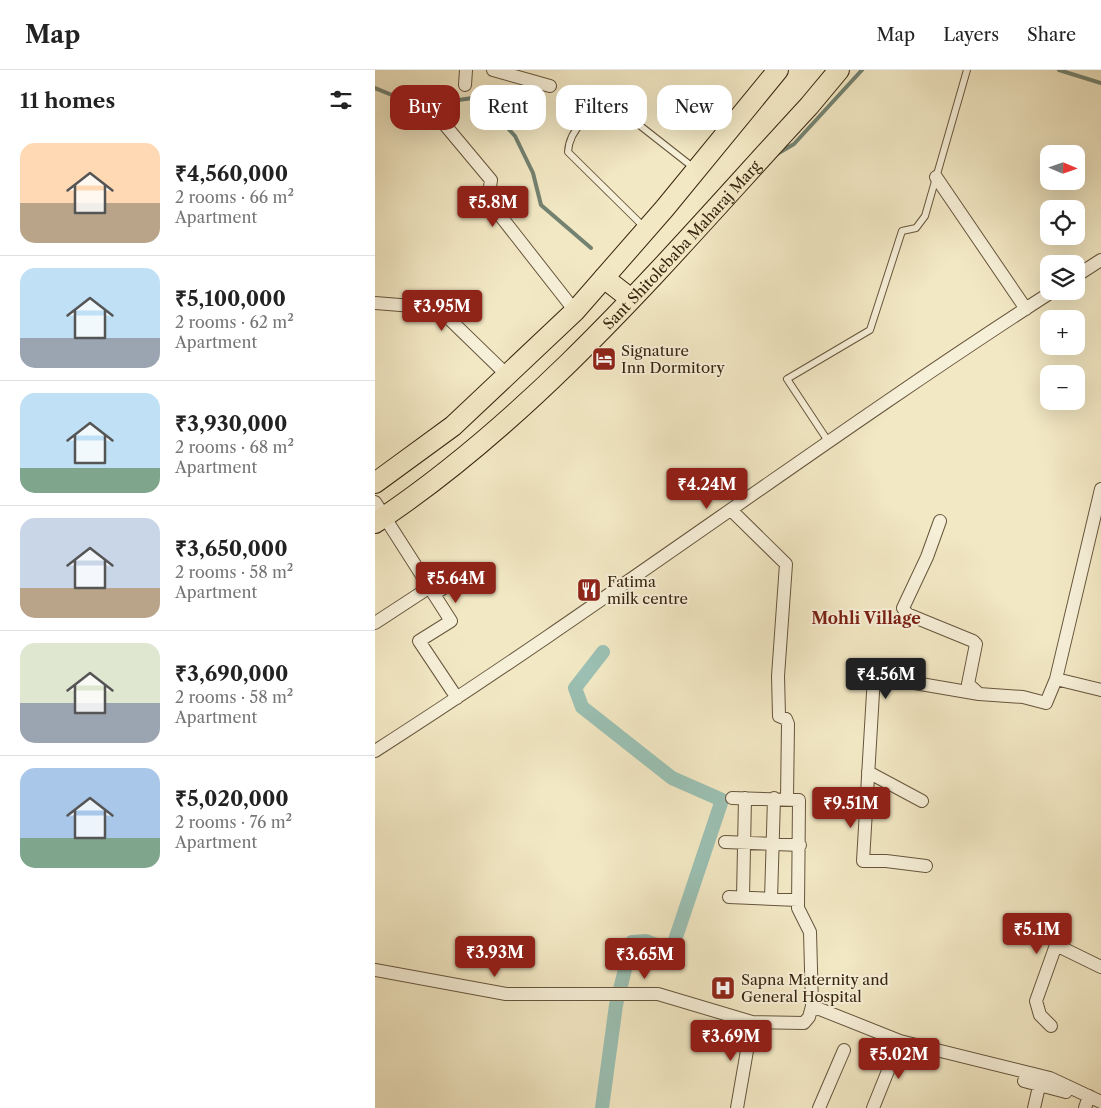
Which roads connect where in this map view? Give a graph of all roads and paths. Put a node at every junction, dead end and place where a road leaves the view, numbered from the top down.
1 (465, 70) edge
2 (493, 70) edge
3 (778, 70) edge
4 (839, 70) edge
5 (967, 70) edge
6 (465, 85) dead end
7 (550, 86) dead end
8 (449, 130) edge
9 (697, 170) junction
10 (936, 178) junction
11 (646, 230) junction
12 (1101, 260) edge
13 (1085, 270) edge
14 (604, 278) junction
15 (631, 299) junction
16 (1040, 299) edge
17 (375, 303) edge
18 (1025, 309) junction
19 (575, 311) junction
20 (508, 376) junction
21 (828, 441) junction
22 (375, 482) edge
23 (1101, 489) edge
24 (731, 510) junction
25 (378, 514) edge
26 (940, 521) dead end
27 (471, 572) dead end
28 (432, 591) junction
29 (375, 623) edge
30 (1056, 679) junction
31 (1101, 690) edge
32 (979, 694) junction
33 (457, 698) junction
34 (375, 751) edge
35 (868, 772) junction
36 (732, 798) dead end
37 (745, 798) junction
38 (780, 798) junction
39 (921, 801) dead end
40 (725, 842) dead end
41 (745, 842) junction
42 (772, 844) junction
43 (800, 845) junction
44 (926, 866) dead end
45 (729, 897) dead end
46 (743, 897) junction
47 (771, 899) junction
48 (798, 900) junction
49 (1101, 968) edge
50 (375, 970) edge
51 (812, 1006) junction
52 (752, 1022) junction
53 (1051, 1026) dead end
54 (899, 1041) junction
55 (844, 1050) dead end
56 (1041, 1080) junction
57 (1024, 1081) dead end
58 (1066, 1092) dead end
59 (1087, 1102) edge
60 (1101, 1102) edge
61 (737, 1108) edge
62 (819, 1108) edge
63 (873, 1108) edge
64 (1034, 1108) edge

1 - 6 street
2 - 7 street
3 - 9 main road
4 - 15 main road, Sant Shitolebaba Maharaj Marg
5 - 10 lane
8 - 19 street
9 - 11 main road
9 - 11 lane
10 - 18 street
10 - 21 lane
11 - 14 main road
12 - 13 street
14 - 15 main road
14 - 19 main road
15 - 25 main road, Sant Shitolebaba Maharaj Marg
16 - 18 street
17 - 20 street
18 - 21 street
19 - 20 main road
20 - 22 main road
21 - 24 street
23 - 30 street
24 - 33 street
24 - 38 street
25 - 28 street
26 - 32 street
27 - 28 street
28 - 29 street
28 - 33 street
30 - 31 street
30 - 32 street
32 - 35 street
33 - 34 street
35 - 39 street
35 - 44 street
36 - 37 street
37 - 38 street
37 - 41 street
38 - 42 street
38 - 43 street
40 - 41 street
41 - 42 street
41 - 46 street
42 - 43 street
42 - 47 street
43 - 48 street
45 - 46 street
46 - 47 street
47 - 48 street
48 - 51 street
49 - 53 street
50 - 52 street
51 - 52 street
51 - 54 street
52 - 61 street
54 - 56 street
54 - 63 street
55 - 62 street
56 - 57 street
56 - 58 street
56 - 59 street
56 - 64 street
59 - 60 street

